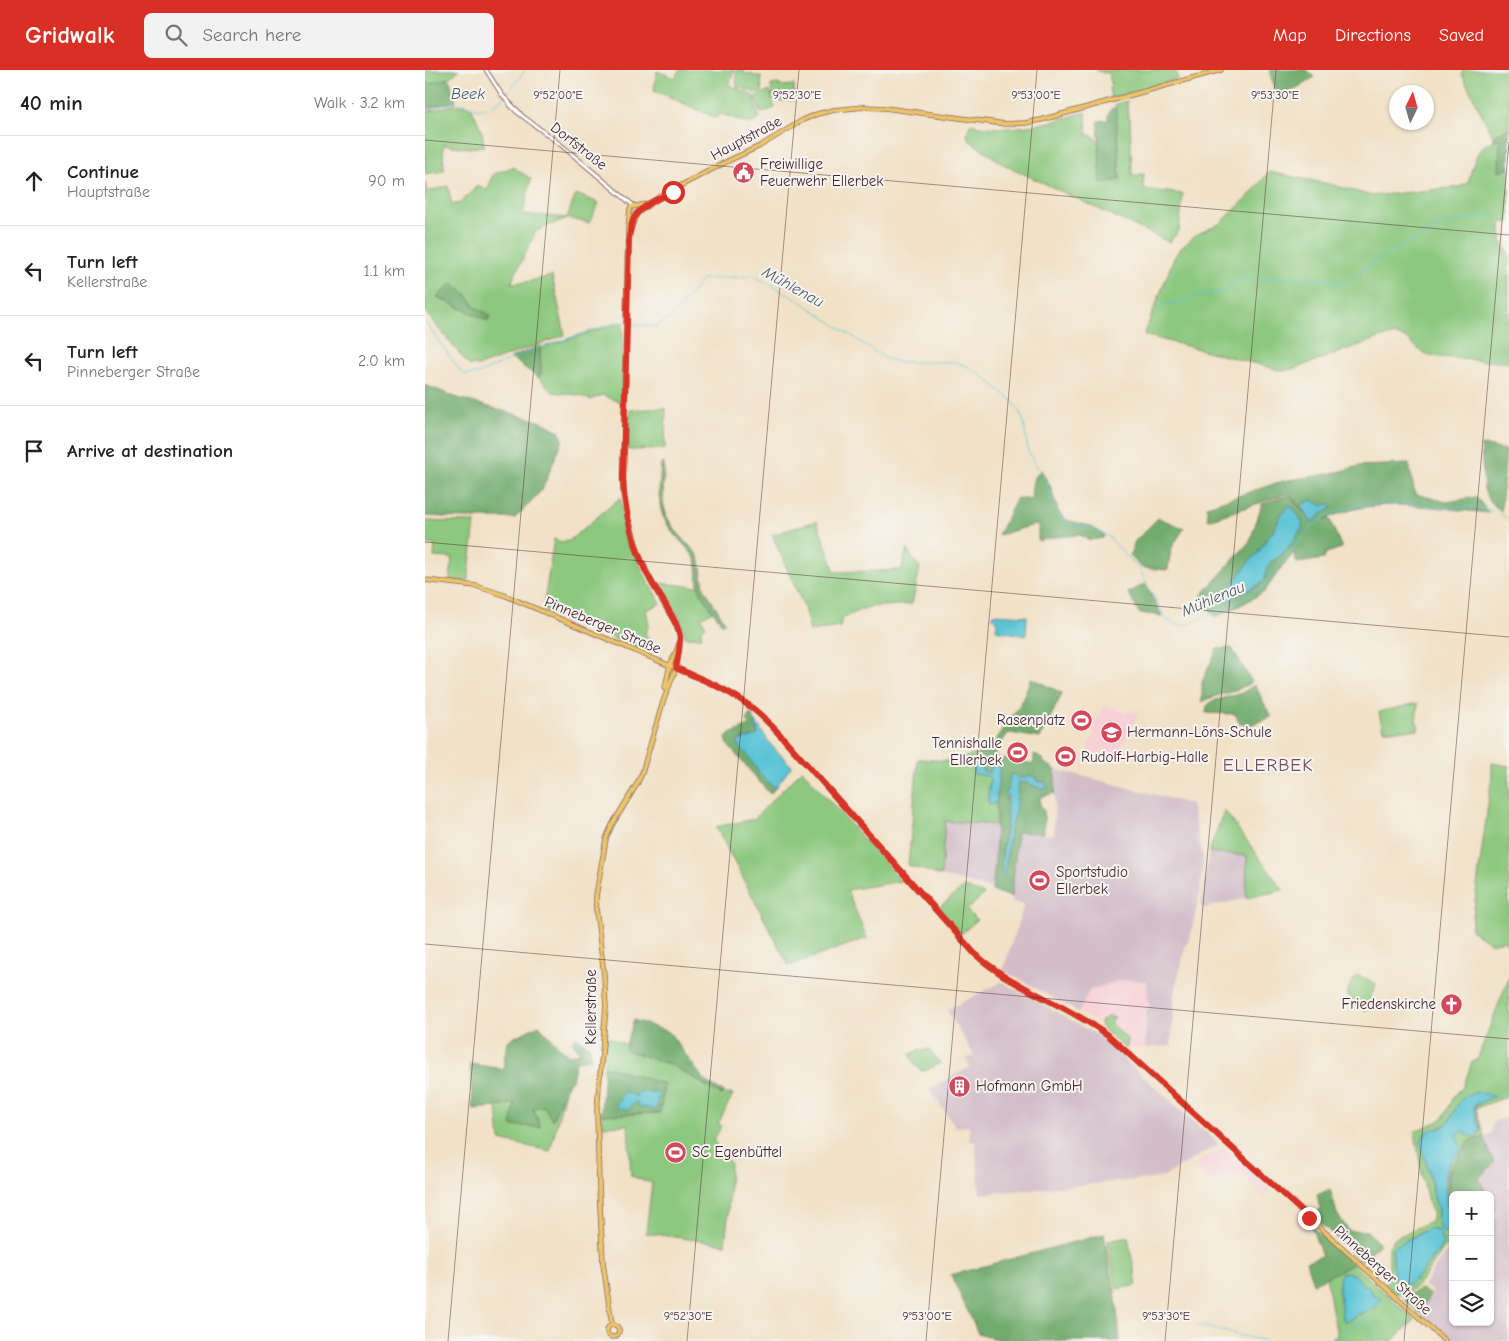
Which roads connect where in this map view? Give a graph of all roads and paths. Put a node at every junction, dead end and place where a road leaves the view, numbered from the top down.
1 (486, 70) edge
2 (1221, 70) edge
3 (623, 198) junction
4 (656, 200) junction
5 (635, 206) junction
6 (630, 211) junction
7 (637, 213) junction
8 (629, 238) junction
9 (425, 580) edge
10 (679, 643) junction
11 (670, 666) junction
12 (676, 668) junction
13 (663, 702) junction
14 (612, 1325) junction
15 (613, 1339) edge
16 (1445, 1341) edge

1 - 3 street, Dorfstraße
2 - 4 main road, Hauptstraße
3 - 5 street, Dorfstraße
3 - 6 street, Dorfstraße
4 - 5 main road, Hauptstraße
4 - 7 main road, Hauptstraße
5 - 6 main road
5 - 7 main road
6 - 7 main road
6 - 8 main road, Kellerstraße
7 - 8 main road, Kellerstraße
8 - 10 main road, Kellerstraße
9 - 11 main road, Pinneberger Straße
10 - 11 main road, Kellerstraße
10 - 12 main road, Kellerstraße
11 - 12 main road, Pinneberger Straße
11 - 13 main road, Kellerstraße
12 - 13 main road, Kellerstraße
12 - 16 main road, Pinneberger Straße
13 - 14 main road, Kellerstraße
14 - 15 main road, Kellerstraße
14 - 15 main road, Kellerstraße

